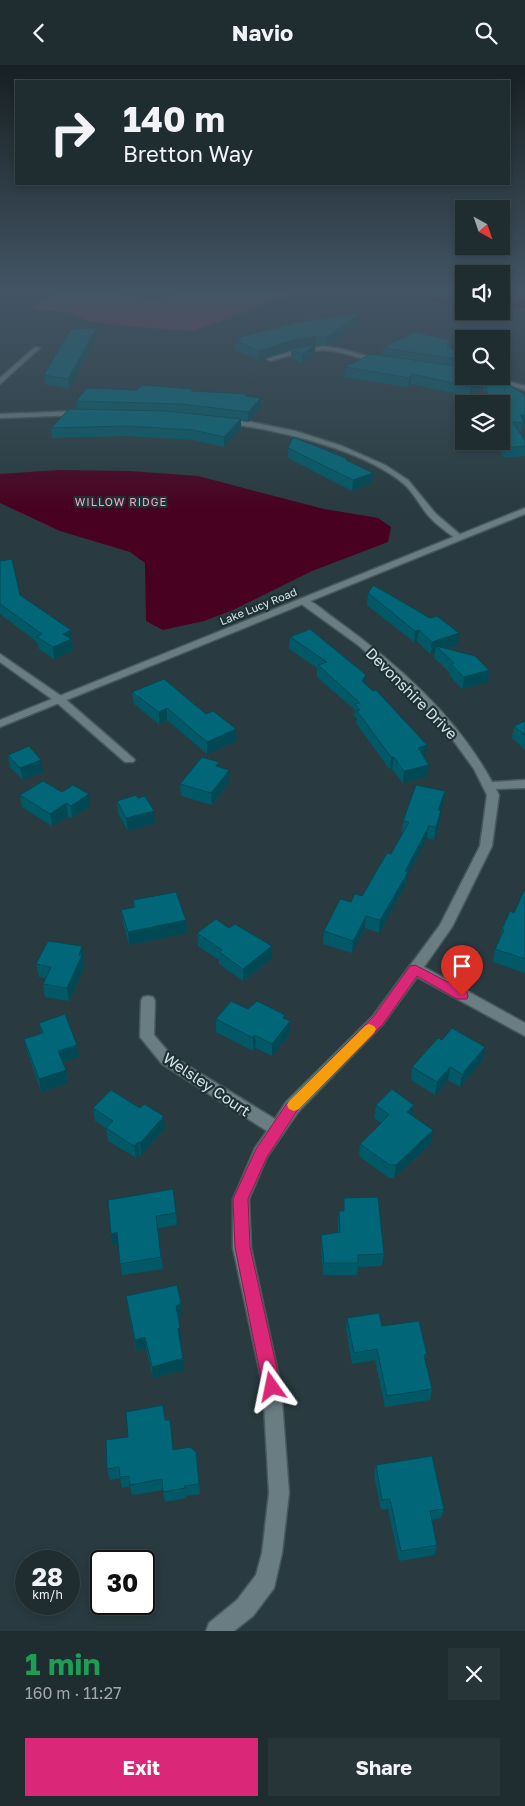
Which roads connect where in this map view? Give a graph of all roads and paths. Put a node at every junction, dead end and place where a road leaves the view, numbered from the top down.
1 (20, 364) edge
2 (0, 382) edge
3 (510, 384) edge
4 (525, 388) edge
5 (87, 413) edge
6 (0, 416) edge
7 (218, 420) edge
8 (525, 511) edge
9 (459, 537) junction
10 (304, 601) junction
11 (0, 657) edge
12 (60, 700) junction
13 (0, 724) edge
14 (129, 760) dead end
15 (525, 784) edge
16 (489, 786) junction
17 (415, 969) junction
18 (148, 1001) dead end
19 (525, 1030) edge
20 (277, 1129) junction
21 (216, 1631) edge

1 - 2 street
3 - 4 street
5 - 6 street
7 - 9 street
8 - 9 street, Lake Lucy Road
9 - 10 street, Lake Lucy Road
10 - 12 street, Lake Lucy Road
10 - 16 street, Devonshire Drive
11 - 12 street
12 - 13 street, Lake Lucy Road
12 - 14 street
15 - 16 street
16 - 17 street, Devonshire Drive
17 - 19 street
17 - 20 street, Devonshire Drive
18 - 20 street, Welsley Court
20 - 21 street, Devonshire Drive

